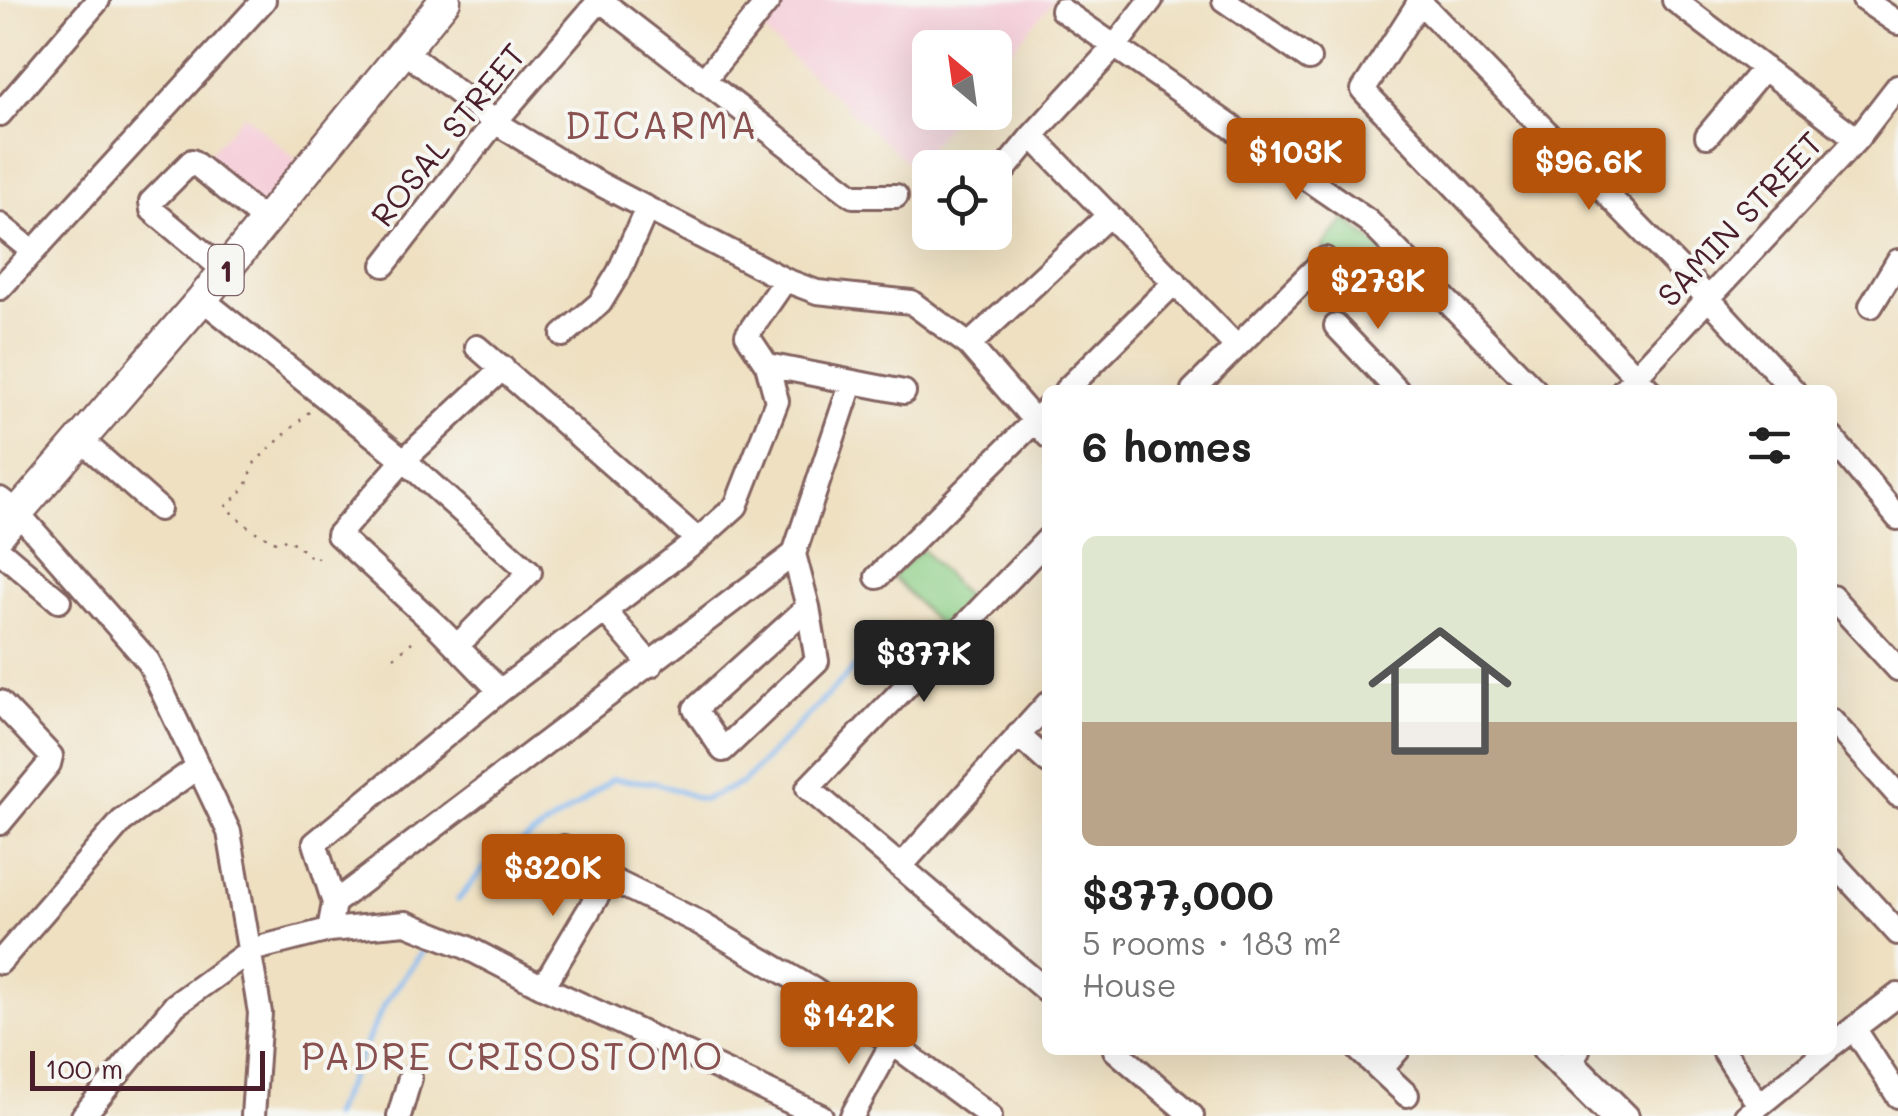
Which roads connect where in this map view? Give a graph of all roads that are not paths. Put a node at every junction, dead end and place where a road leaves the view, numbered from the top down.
1 (98, 0) edge
2 (445, 0) edge
3 (600, 0) edge
4 (769, 0) edge
5 (1151, 0) edge
6 (1224, 0) edge
7 (1419, 0) edge
8 (1674, 0) edge
9 (1864, 0) edge
10 (261, 1) edge
11 (1062, 10) dead end
12 (1898, 23) edge
13 (1116, 44) junction
14 (403, 50) junction
15 (1309, 59) dead end
16 (1764, 68) junction
17 (703, 81) junction
18 (1898, 86) edge
19 (0, 114) edge
20 (495, 122) junction
21 (1032, 136) junction
22 (1707, 136) dead end
23 (1857, 139) junction
24 (1012, 160) edge
25 (896, 196) dead end
26 (647, 208) junction
27 (1110, 215) junction
28 (265, 222) junction
29 (0, 224) edge
30 (32, 250) junction
31 (1325, 260) dead end
32 (1898, 262) edge
33 (384, 264) dead end
34 (225, 271) junction
35 (785, 280) junction
36 (1175, 282) junction
37 (0, 288) edge
38 (1708, 298) junction
39 (202, 299) junction
40 (1870, 306) dead end
41 (1336, 326) dead end
42 (563, 336) dead end
43 (969, 345) junction
44 (1236, 346) junction
45 (477, 347) dead end
46 (767, 365) junction
47 (503, 368) junction
48 (851, 384) junction
49 (1071, 385) edge
50 (1198, 385) edge
51 (1381, 385) edge
52 (1531, 385) edge
53 (1636, 385) edge
54 (1788, 385) edge
55 (904, 392) dead end
56 (1042, 421) edge
57 (1042, 423) edge
58 (80, 439) junction
59 (1837, 444) edge
60 (404, 460) junction
61 (159, 509) dead end
62 (6, 514) edge
63 (1898, 518) edge
64 (698, 540) junction
65 (1042, 546) edge
66 (0, 551) edge
67 (794, 554) junction
68 (878, 577) dead end
69 (59, 602) dead end
70 (1837, 602) edge
71 (808, 606) junction
72 (605, 610) junction
73 (457, 646) junction
74 (651, 665) junction
75 (1898, 668) edge
76 (500, 691) junction
77 (0, 702) edge
78 (1042, 710) edge
79 (1837, 727) edge
80 (1018, 735) junction
81 (1042, 757) edge
82 (198, 768) junction
83 (1898, 795) edge
84 (0, 823) edge
85 (564, 847) dead end
86 (902, 865) junction
87 (1837, 866) edge
88 (608, 878) junction
89 (334, 903) junction
90 (330, 930) junction
91 (1898, 933) edge
92 (251, 950) junction
93 (0, 962) edge
94 (543, 987) junction
95 (1042, 987) edge
96 (1898, 994) edge
97 (1854, 1028) junction
98 (892, 1042) junction
99 (1837, 1042) edge
100 (1120, 1055) edge
101 (1364, 1055) edge
102 (1394, 1055) edge
103 (1549, 1055) edge
104 (1574, 1055) edge
105 (1726, 1055) edge
106 (1821, 1055) edge
107 (1380, 1070) junction
108 (410, 1078) dead end
109 (1407, 1095) dead end
110 (1898, 1096) edge
111 (1752, 1110) edge
112 (84, 1116) edge
113 (253, 1116) edge
114 (399, 1116) edge
115 (821, 1116) edge
116 (852, 1116) edge
117 (990, 1116) edge
118 (1192, 1116) edge
119 (1610, 1116) edge
120 (1627, 1116) edge

1 - 19 street
2 - 14 main road, 1
3 - 17 street
3 - 20 street, ROSAL STREET
4 - 17 street
5 - 13 street
6 - 15 street
7 - 38 street
7 - 53 street
8 - 16 street
9 - 12 street
10 - 30 street
11 - 13 street
13 - 21 street
13 - 52 street
14 - 20 street
14 - 28 main road, 1
16 - 22 street
16 - 23 street
17 - 25 street
18 - 23 street, SAMIN STREET
20 - 26 street
20 - 33 street, ROSAL STREET
21 - 24 street
21 - 27 street
23 - 38 street, SAMIN STREET
26 - 35 street
26 - 42 street
27 - 36 street
27 - 43 street
28 - 34 main road, 1
28 - 34 street
29 - 30 street
30 - 37 street
31 - 44 street
32 - 40 street
34 - 39 main road, 1
35 - 43 street
35 - 46 street
36 - 44 street
36 - 49 street
38 - 53 street, SAMIN STREET
38 - 54 street
39 - 58 main road, 1
39 - 60 street
41 - 51 street
43 - 56 street
44 - 50 street
45 - 47 street
46 - 48 street
46 - 64 street
47 - 60 street
47 - 64 street
48 - 55 street
48 - 67 street
57 - 68 street
58 - 61 street
58 - 62 main road, 1
59 - 63 street
60 - 73 street
60 - 73 street
62 - 82 street
64 - 72 street
65 - 86 street
66 - 69 street
67 - 71 street
67 - 74 street
70 - 75 street
71 - 71 street
72 - 74 street
72 - 76 street
73 - 76 street
74 - 89 street
76 - 89 street
77 - 84 street
78 - 80 street
79 - 83 street
80 - 81 street
80 - 86 street
82 - 92 street
82 - 93 street
85 - 88 street
86 - 95 street
87 - 91 street
88 - 94 street
88 - 98 street
89 - 90 street
90 - 92 street
90 - 94 street
92 - 112 street
92 - 113 street
94 - 115 street
96 - 97 street
97 - 99 street
97 - 110 street
98 - 116 street
98 - 117 street
100 - 118 street
101 - 107 street
102 - 107 street
103 - 119 street
104 - 120 street
105 - 111 street
106 - 111 street
107 - 109 street
108 - 114 street

